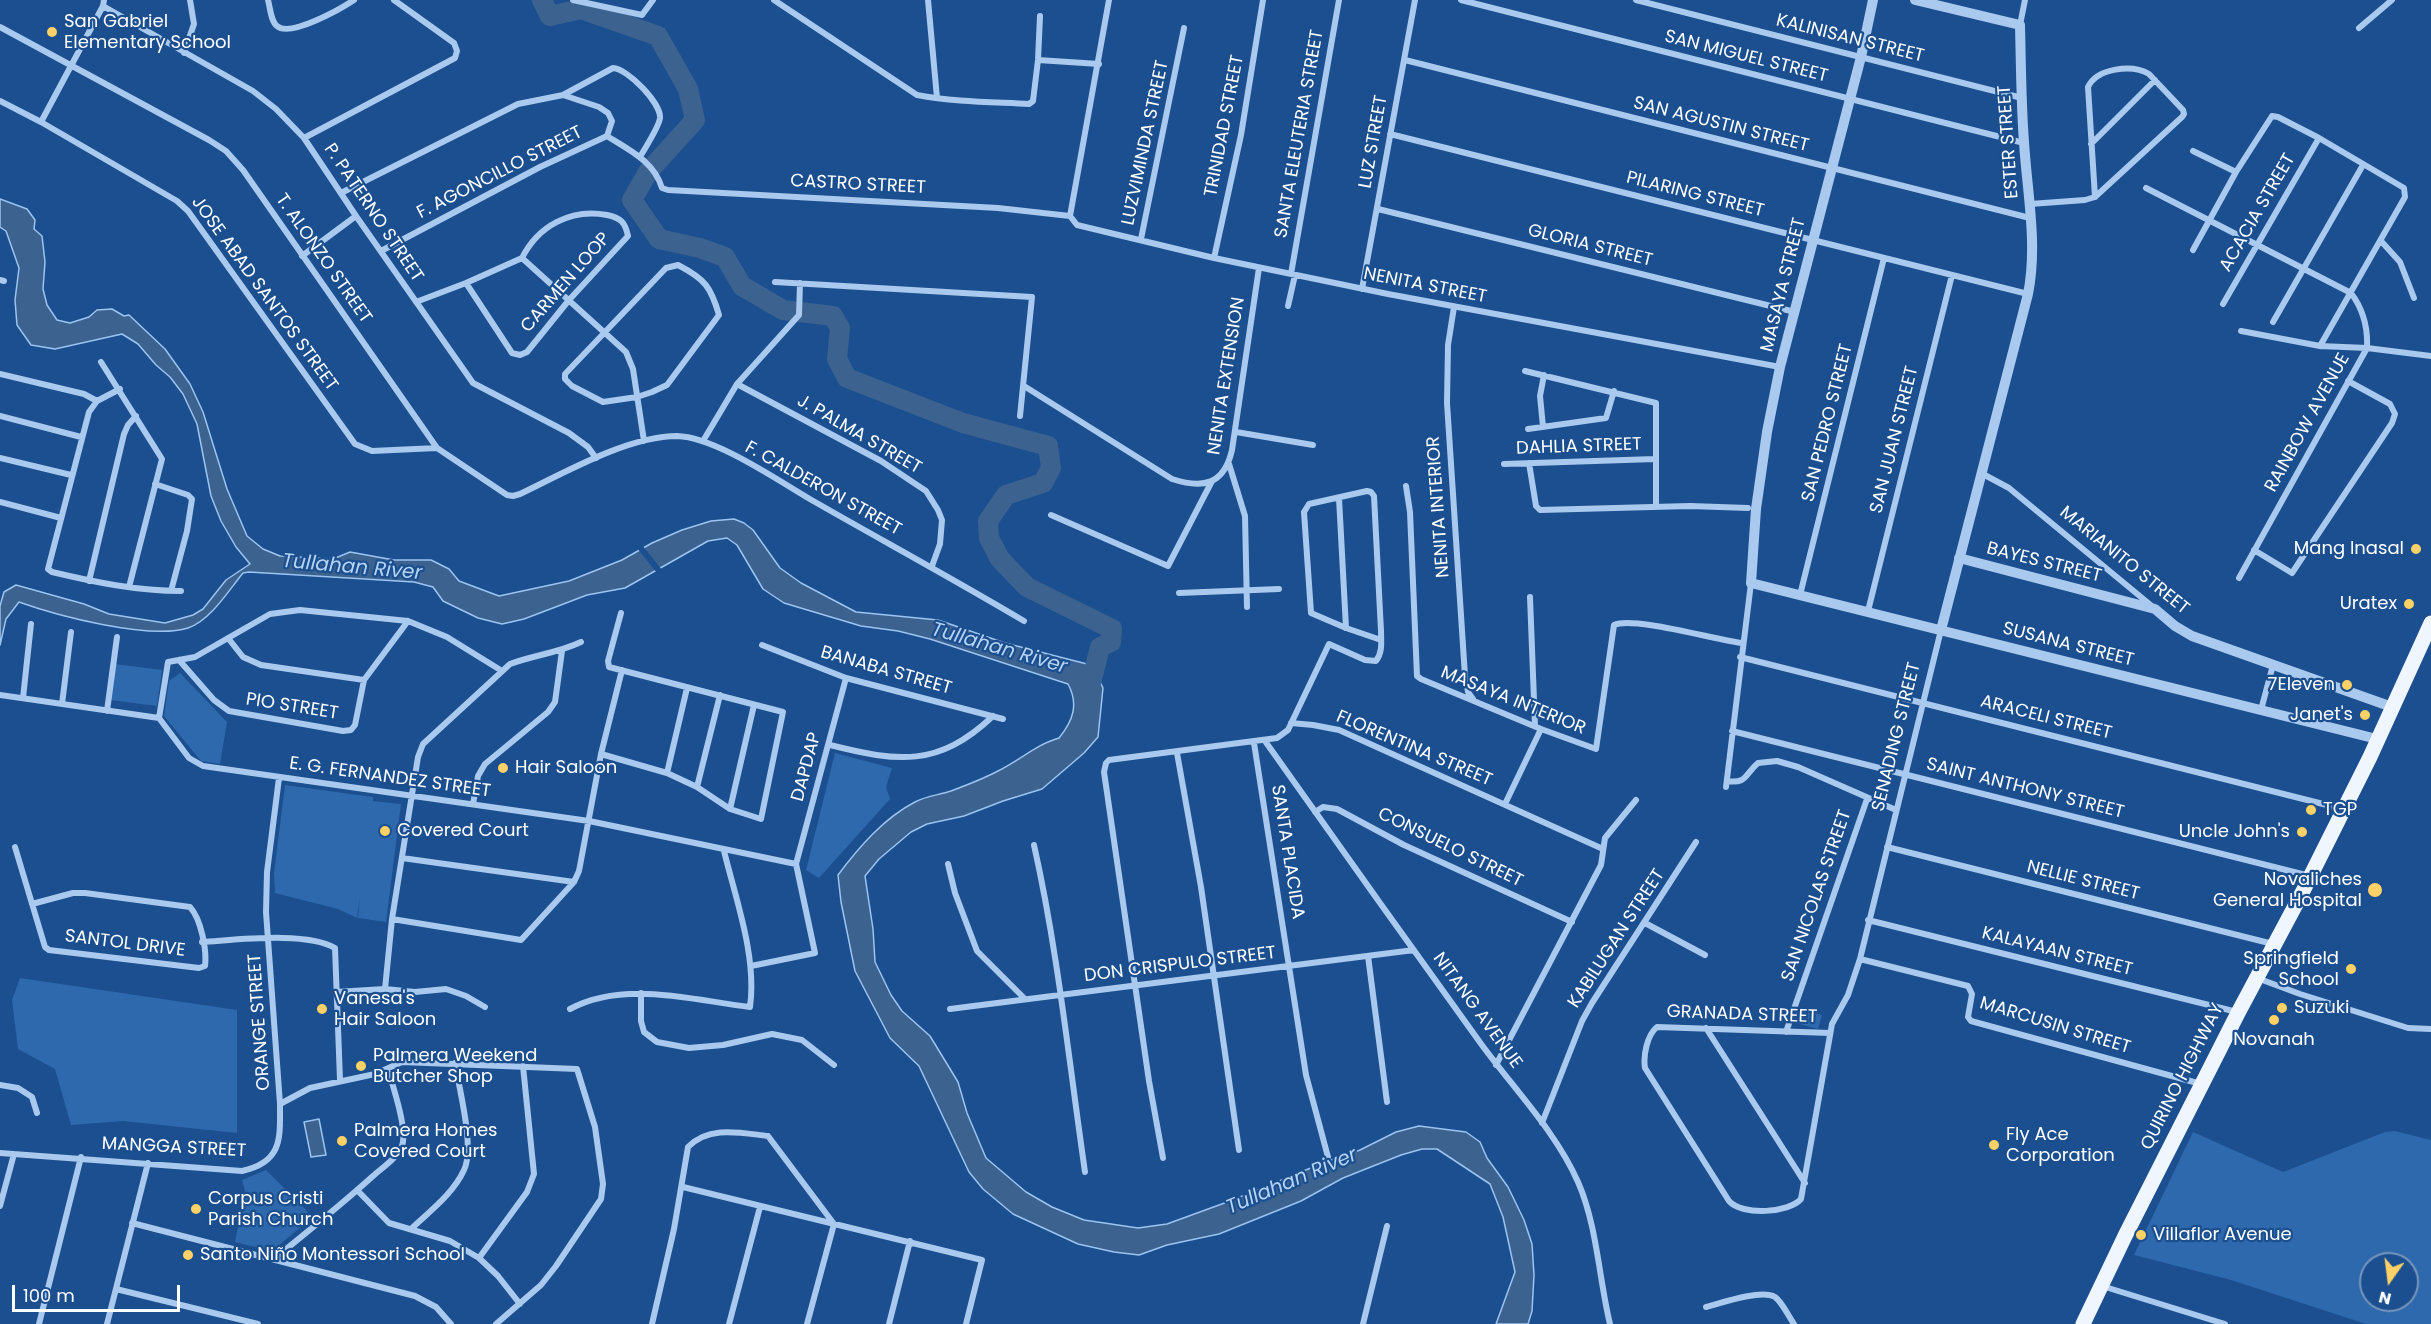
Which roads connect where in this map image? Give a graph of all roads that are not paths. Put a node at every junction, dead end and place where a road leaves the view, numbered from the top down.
1 (190, 0) edge
2 (268, 0) edge
3 (354, 0) edge
4 (394, 0) edge
5 (573, 0) edge
6 (653, 0) edge
7 (774, 0) edge
8 (928, 0) edge
9 (1109, 0) edge
10 (1263, 0) edge
11 (1339, 0) edge
12 (1415, 0) edge
13 (1461, 0) edge
14 (1636, 0) edge
15 (1873, 0) edge
16 (1915, 0) edge
17 (2025, 0) edge
18 (2392, 0) edge
19 (104, 3) edge
20 (1040, 16) dead end
21 (2020, 26) junction
22 (0, 27) edge
23 (1184, 28) dead end
24 (2359, 28) dead end
25 (184, 53) junction
26 (1860, 57) junction
27 (1038, 60) junction
28 (1405, 60) junction
29 (73, 64) junction
30 (1099, 64) junction
31 (2155, 81) junction
32 (563, 95) junction
33 (937, 98) junction
34 (1849, 98) junction
35 (2022, 98) junction
36 (0, 102) edge
37 (41, 122) junction
38 (1390, 134) junction
39 (607, 136) junction
40 (304, 138) junction
41 (2319, 138) junction
42 (2024, 142) junction
43 (2091, 144) junction
44 (2193, 151) dead end
45 (640, 157) junction
46 (2363, 165) junction
47 (1831, 168) junction
48 (2236, 172) junction
49 (2146, 188) dead end
50 (341, 193) junction
51 (2096, 197) junction
52 (2030, 204) junction
53 (1378, 209) junction
54 (356, 216) junction
55 (1070, 216) junction
56 (2030, 218) junction
57 (2209, 221) junction
58 (1141, 239) junction
59 (1813, 241) junction
60 (2382, 241) junction
61 (2256, 244) junction
62 (2193, 250) dead end
63 (381, 251) junction
64 (302, 256) junction
65 (522, 258) junction
66 (1214, 258) junction
67 (1884, 258) junction
68 (1259, 268) junction
69 (2303, 268) junction
70 (1293, 274) junction
71 (1952, 275) junction
72 (776, 282) dead end
73 (2030, 282) joint
74 (466, 283) junction
75 (800, 283) junction
76 (1362, 289) junction
77 (2351, 293) junction
78 (2028, 294) junction
79 (2414, 298) dead end
80 (569, 300) junction
81 (416, 302) junction
82 (2223, 304) dead end
83 (1288, 306) dead end
84 (1454, 307) junction
85 (1795, 312) junction
86 (2273, 322) dead end
87 (2241, 331) dead end
88 (603, 333) junction
89 (2320, 346) junction
90 (2367, 348) junction
91 (2431, 356) edge
92 (101, 362) dead end
93 (1780, 367) junction
94 (1526, 371) dead end
95 (0, 374) edge
96 (1544, 375) junction
97 (2348, 381) junction
98 (737, 384) junction
99 (1024, 386) junction
100 (120, 389) junction
101 (1614, 391) junction
102 (637, 397) junction
103 (97, 401) junction
104 (0, 416) edge
105 (136, 416) junction
106 (1020, 416) dead end
107 (1543, 427) junction
108 (1528, 429) dead end
109 (1236, 432) junction
110 (81, 437) junction
111 (644, 441) junction
112 (703, 441) junction
113 (1312, 445) dead end
114 (437, 448) junction
115 (0, 458) edge
116 (596, 458) junction
117 (1655, 459) junction
118 (1528, 463) junction
119 (1229, 464) junction
120 (1504, 464) dead end
121 (1980, 473) junction
122 (71, 475) junction
123 (1212, 481) junction
124 (155, 484) junction
125 (1406, 486) dead end
126 (1339, 498) junction
127 (0, 502) edge
128 (1656, 506) junction
129 (1752, 509) junction
130 (1051, 515) dead end
131 (61, 518) junction
132 (2254, 550) junction
133 (1959, 558) junction
134 (932, 566) junction
135 (2239, 578) dead end
136 (89, 581) junction
137 (1751, 583) junction
138 (129, 587) junction
139 (1279, 589) dead end
140 (1247, 590) junction
141 (171, 591) junction
142 (181, 591) dead end
143 (1179, 593) dead end
144 (1800, 595) junction
145 (1530, 597) dead end
146 (1247, 607) dead end
147 (2155, 609) junction
148 (1868, 611) junction
149 (621, 613) dead end
150 (408, 621) junction
151 (1024, 621) dead end
152 (2431, 623) edge
153 (31, 624) dead end
154 (1346, 628) junction
155 (1941, 630) junction
156 (71, 632) dead end
157 (117, 637) dead end
158 (228, 638) junction
159 (1381, 640) junction
160 (582, 642) dead end
161 (1742, 643) junction
162 (762, 645) dead end
163 (562, 651) junction
164 (1740, 657) junction
165 (179, 660) junction
166 (2273, 665) junction
167 (622, 670) junction
168 (502, 671) junction
169 (846, 678) junction
170 (364, 680) junction
171 (687, 688) junction
172 (0, 695) edge
173 (720, 695) junction
174 (23, 698) junction
175 (1475, 701) junction
176 (1923, 703) junction
177 (62, 704) junction
178 (754, 705) junction
179 (2392, 707) junction
180 (2261, 710) junction
181 (107, 711) junction
182 (993, 716) junction
183 (159, 718) junction
184 (1003, 719) dead end
185 (1291, 723) junction
186 (1538, 728) junction
187 (1732, 731) junction
188 (2377, 740) junction
189 (1265, 741) junction
190 (1254, 742) junction
191 (830, 745) junction
192 (1177, 753) junction
193 (601, 754) junction
194 (667, 773) junction
195 (1905, 774) junction
196 (279, 778) junction
197 (697, 787) junction
198 (412, 795) junction
199 (1867, 799) junction
200 (1636, 800) dead end
201 (473, 804) junction
202 (1504, 804) junction
203 (730, 809) junction
204 (2344, 809) junction
205 (1896, 810) junction
206 (1315, 812) junction
207 (589, 822) junction
208 (1696, 842) dead end
209 (1034, 844) dead end
210 (15, 847) dead end
211 (1887, 847) junction
212 (1603, 849) junction
213 (724, 851) junction
214 (402, 858) junction
215 (796, 864) junction
216 (948, 864) dead end
217 (2310, 876) junction
218 (574, 882) junction
219 (32, 904) junction
220 (393, 920) junction
221 (1868, 920) junction
222 (1572, 922) junction
223 (1645, 923) junction
224 (269, 939) junction
225 (202, 942) junction
226 (2273, 944) junction
227 (1414, 950) junction
228 (1705, 955) dead end
229 (1368, 956) junction
230 (1860, 959) junction
231 (751, 966) junction
232 (1290, 966) junction
233 (1213, 975) junction
234 (2257, 977) junction
235 (1136, 985) junction
236 (385, 989) junction
237 (336, 992) junction
238 (641, 993) junction
239 (1060, 995) junction
240 (1025, 999) junction
241 (485, 1008) dead end
242 (570, 1009) dead end
243 (950, 1009) dead end
244 (2238, 1012) junction
245 (1706, 1028) junction
246 (2431, 1029) edge
247 (1786, 1032) junction
248 (1830, 1033) junction
249 (455, 1063) junction
250 (834, 1065) dead end
251 (1496, 1065) junction
252 (523, 1066) junction
253 (388, 1069) junction
254 (340, 1080) junction
255 (2202, 1084) junction
256 (0, 1085) edge
257 (1387, 1102) dead end
258 (280, 1104) junction
259 (38, 1113) dead end
260 (1542, 1123) junction
261 (1239, 1150) dead end
262 (0, 1153) edge
263 (14, 1154) junction
264 (1328, 1157) dead end
265 (81, 1158) junction
266 (1163, 1158) dead end
267 (148, 1163) junction
268 (1085, 1172) dead end
269 (1805, 1183) junction
270 (683, 1187) junction
271 (357, 1190) junction
272 (1801, 1199) joint
273 (0, 1206) edge
274 (760, 1207) junction
275 (132, 1224) junction
276 (834, 1224) junction
277 (1387, 1226) dead end
278 (411, 1229) junction
279 (910, 1241) junction
280 (479, 1258) junction
281 (274, 1259) junction
282 (2102, 1286) junction
283 (116, 1289) junction
284 (520, 1304) junction
285 (1706, 1307) dead end
286 (39, 1324) edge
287 (107, 1324) edge
288 (258, 1324) edge
289 (451, 1324) edge
290 (496, 1324) edge
291 (651, 1324) edge
292 (729, 1324) edge
293 (807, 1324) edge
294 (889, 1324) edge
295 (966, 1324) edge
296 (1363, 1324) edge
297 (1610, 1324) edge
298 (1794, 1324) edge
299 (2084, 1324) edge
300 (2225, 1324) edge

1 - 25 street
2 - 3 street
4 - 40 street
5 - 6 street
7 - 33 street
8 - 33 street
9 - 30 street
10 - 66 street, TRINIDAD STREET
11 - 70 street, SANTA ELEUTERIA STREET
12 - 28 street, LUZ STREET
13 - 34 street, SAN MIGUEL STREET
14 - 26 street, KALINISAN STREET
15 - 26 street, MASAYA STREET
16 - 21 street
17 - 21 street, ESTER STREET
18 - 24 street
19 - 25 street, P. PATERNO STREET
19 - 29 street
20 - 27 street
21 - 35 street, ESTER STREET
22 - 29 street, T. ALONZO STREET
23 - 58 street, LUZVIMINDA STREET
25 - 40 street, P. PATERNO STREET
26 - 34 street, MASAYA STREET
26 - 35 street, KALINISAN STREET
27 - 30 street
27 - 33 street
28 - 38 street, LUZ STREET
28 - 47 street, SAN AGUSTIN STREET
29 - 37 street
29 - 64 street, T. ALONZO STREET
30 - 55 street
31 - 43 street
31 - 43 street
31 - 51 street
32 - 39 street, F. AGONCILLO STREET
32 - 45 street
32 - 50 street, F. AGONCILLO STREET
34 - 42 street, SAN MIGUEL STREET
34 - 47 street, MASAYA STREET
35 - 42 street, ESTER STREET
36 - 37 street, JOSE ABAD SANTOS STREET
37 - 114 street, JOSE ABAD SANTOS STREET
38 - 53 street, LUZ STREET
38 - 59 street, PILARING STREET
39 - 45 street
39 - 63 street, F. AGONCILLO STREET
40 - 50 street, P. PATERNO STREET
41 - 46 street
41 - 48 street
41 - 61 street, ACACIA STREET
42 - 52 street, ESTER STREET
43 - 51 street
44 - 48 street
45 - 55 street, CASTRO STREET
46 - 60 street
46 - 69 street
47 - 56 street, SAN AGUSTIN STREET
47 - 59 street, MASAYA STREET
48 - 57 street
49 - 57 street
50 - 54 street, P. PATERNO STREET
51 - 52 street
52 - 56 street, ESTER STREET
53 - 76 street, LUZ STREET
53 - 85 street, GLORIA STREET
54 - 63 street, P. PATERNO STREET
54 - 64 street
55 - 58 street, NENITA STREET
56 - 73 street, ESTER STREET
57 - 61 street
57 - 62 street
58 - 66 street, NENITA STREET
59 - 67 street, PILARING STREET
59 - 85 street, MASAYA STREET
60 - 77 street
60 - 79 street
61 - 69 street
61 - 82 street, ACACIA STREET
63 - 81 street, P. PATERNO STREET
64 - 114 street, T. ALONZO STREET
65 - 74 street
65 - 80 street
65 - 80 street, CARMEN LOOP
66 - 68 street, NENITA STREET
67 - 71 street, PILARING STREET
67 - 144 street, SAN PEDRO STREET
68 - 70 street, NENITA STREET
68 - 109 street, NENITA EXTENSION
69 - 77 street
69 - 86 street
70 - 76 street, NENITA STREET
70 - 83 street, SANTA ELEUTERIA STREET
71 - 78 street, PILARING STREET
71 - 148 street, SAN JUAN STREET
72 - 75 street
73 - 78 street, SENADING STREET
74 - 80 street, CARMEN LOOP
74 - 81 street
75 - 98 street
75 - 99 street
76 - 84 street, NENITA STREET
77 - 89 street
77 - 90 street, RAINBOW AVENUE
78 - 121 street, SENADING STREET
80 - 88 street
81 - 116 street, P. PATERNO STREET
84 - 93 street, NENITA STREET
84 - 175 street, NENITA INTERIOR
85 - 93 street, MASAYA STREET
87 - 89 street
88 - 102 street
88 - 102 street
88 - 102 street
89 - 90 street
90 - 91 street
90 - 97 street, RAINBOW AVENUE
92 - 100 street
93 - 129 street, MASAYA STREET
94 - 96 street
95 - 103 street
96 - 101 street
96 - 107 street
97 - 132 street, RAINBOW AVENUE
97 - 132 street
98 - 112 street
98 - 134 street, J. PALMA STREET
99 - 106 street
99 - 123 street, NENITA EXTENSION
100 - 103 street
100 - 105 street
101 - 107 street
101 - 117 street
102 - 111 street
103 - 110 street
104 - 110 street
105 - 124 street
105 - 136 street
107 - 108 street
109 - 113 street
109 - 119 street, NENITA EXTENSION
110 - 122 street
111 - 112 street, F. CALDERON STREET
111 - 116 street, F. CALDERON STREET
112 - 134 street, F. CALDERON STREET
114 - 116 street, T. ALONZO STREET
115 - 122 street
117 - 118 street, DAHLIA STREET
117 - 128 street
118 - 120 street, DAHLIA STREET
118 - 128 street
119 - 123 street, NENITA EXTENSION
119 - 140 street
121 - 133 street, SENADING STREET
121 - 147 street, MARIANITO STREET
122 - 131 street
123 - 130 street
124 - 138 street
124 - 141 street
125 - 175 street, MASAYA INTERIOR
126 - 154 street
126 - 154 street
126 - 159 street
127 - 131 street
128 - 129 street
129 - 137 street, MASAYA STREET
131 - 136 street
132 - 135 street, RAINBOW AVENUE
133 - 147 street, BAYES STREET
133 - 155 street, SENADING STREET
134 - 151 street, F. CALDERON STREET
136 - 138 street
137 - 144 street, SUSANA STREET
137 - 161 street
138 - 141 street
139 - 140 street
140 - 143 street
140 - 146 street
141 - 142 street
144 - 148 street, SUSANA STREET
145 - 186 street
147 - 166 street, MARIANITO STREET
148 - 155 street, SUSANA STREET
149 - 167 street
150 - 158 street
150 - 168 street
150 - 170 street
152 - 179 main road, QUIRINO HIGHWAY
153 - 174 street
154 - 159 street
155 - 176 street, SENADING STREET
155 - 180 street, SUSANA STREET
156 - 177 street
157 - 181 street
158 - 165 street
158 - 170 street
159 - 185 street
160 - 163 street
161 - 164 street
161 - 186 street, MASAYA INTERIOR
162 - 169 street, BANABA STREET
163 - 168 street
163 - 201 street
164 - 176 street, ARACELI STREET
164 - 187 street
165 - 170 street, PIO STREET
165 - 183 street
166 - 179 street, MARIANITO STREET
166 - 180 street
167 - 171 street
167 - 193 street
168 - 198 street
169 - 182 street, BANABA STREET
169 - 191 street, DAPDAP
171 - 173 street
171 - 194 street
172 - 174 street
173 - 178 street
173 - 197 street
174 - 177 street
175 - 186 street, MASAYA INTERIOR
176 - 195 street, SENADING STREET
176 - 204 street, ARACELI STREET
177 - 181 street
178 - 203 street
178 - 203 street
179 - 188 main road, QUIRINO HIGHWAY
180 - 188 street, SUSANA STREET
181 - 183 street
182 - 184 street, BANABA STREET
182 - 191 street
183 - 196 street, E. G. FERNANDEZ STREET
185 - 189 street
185 - 202 street, FLORENTINA STREET
186 - 202 street
187 - 195 street, SAINT ANTHONY STREET
187 - 199 street
188 - 204 main road, QUIRINO HIGHWAY
189 - 190 street
189 - 206 street, NITANG AVENUE
190 - 192 street
190 - 232 street, SANTA PLACIDA
191 - 215 street, DAPDAP
192 - 233 street
192 - 235 street
193 - 194 street
193 - 207 street
194 - 197 street
195 - 205 street, SENADING STREET
195 - 217 street, SAINT ANTHONY STREET
196 - 198 street, E. G. FERNANDEZ STREET
196 - 224 street, ORANGE STREET
197 - 203 street
198 - 201 street, E. G. FERNANDEZ STREET
198 - 214 street
199 - 205 street, SAN NICOLAS STREET
199 - 247 street, SAN NICOLAS STREET
200 - 212 street
201 - 207 street, E. G. FERNANDEZ STREET
202 - 212 street, FLORENTINA STREET
204 - 217 main road, QUIRINO HIGHWAY
205 - 211 street, SENADING STREET
206 - 222 street, CONSUELO STREET
206 - 227 street, NITANG AVENUE
207 - 213 street, E. G. FERNANDEZ STREET
207 - 218 street
208 - 223 street, KABILUGAN STREET
209 - 239 street
210 - 219 street, SANTOL DRIVE
211 - 221 street, SENADING STREET
211 - 226 street, NELLIE STREET
212 - 222 street
213 - 215 street, E. G. FERNANDEZ STREET
213 - 231 street
214 - 218 street
214 - 220 street
215 - 231 street
216 - 240 street
217 - 226 main road, QUIRINO HIGHWAY
218 - 220 street
219 - 225 street, SANTOL DRIVE
219 - 225 street, SANTOL DRIVE
220 - 236 street
221 - 230 street, SENADING STREET
221 - 244 street, KALAYAAN STREET
222 - 251 street
223 - 228 street
223 - 260 street, KABILUGAN STREET
224 - 225 street
224 - 237 street
224 - 258 street, ORANGE STREET
226 - 234 main road, QUIRINO HIGHWAY
227 - 229 street, DON CRISPULO STREET
227 - 251 street, NITANG AVENUE
229 - 232 street, DON CRISPULO STREET
229 - 257 street
230 - 248 street, SENADING STREET
230 - 255 street, MARCUSIN STREET
231 - 238 street
232 - 233 street, DON CRISPULO STREET
232 - 264 street, SANTA PLACIDA
233 - 235 street, DON CRISPULO STREET
233 - 261 street
234 - 244 main road, QUIRINO HIGHWAY
234 - 246 street
235 - 239 street, DON CRISPULO STREET
235 - 266 street
236 - 237 street
236 - 241 street
237 - 254 street
238 - 242 street
238 - 250 street
239 - 240 street, DON CRISPULO STREET
239 - 268 street
240 - 243 street, DON CRISPULO STREET
244 - 255 main road, QUIRINO HIGHWAY
245 - 247 street, GRANADA STREET
245 - 269 street
245 - 272 street, GRANADA STREET
247 - 248 street, GRANADA STREET
248 - 269 street, SENADING STREET
249 - 252 street
249 - 253 street
249 - 278 street
251 - 260 street, NITANG AVENUE
252 - 280 street
252 - 284 street
253 - 254 street
253 - 271 street
254 - 258 street
255 - 282 main road, QUIRINO HIGHWAY
256 - 259 street
258 - 267 street, MANGGA STREET
260 - 297 street, NITANG AVENUE
262 - 263 street, MANGGA STREET
263 - 265 street, MANGGA STREET
263 - 273 street
265 - 267 street, MANGGA STREET
265 - 286 street
267 - 275 street
269 - 272 street, SENADING STREET
270 - 274 street
270 - 276 street
270 - 291 street
271 - 278 street
271 - 281 street
274 - 276 street
274 - 292 street
275 - 281 street
275 - 283 street
276 - 279 street
276 - 293 street
277 - 296 street
278 - 280 street
279 - 294 street
279 - 295 street
280 - 284 street
281 - 289 street
282 - 299 main road, QUIRINO HIGHWAY
282 - 300 street
283 - 287 street
283 - 288 street
284 - 290 street
285 - 298 street

